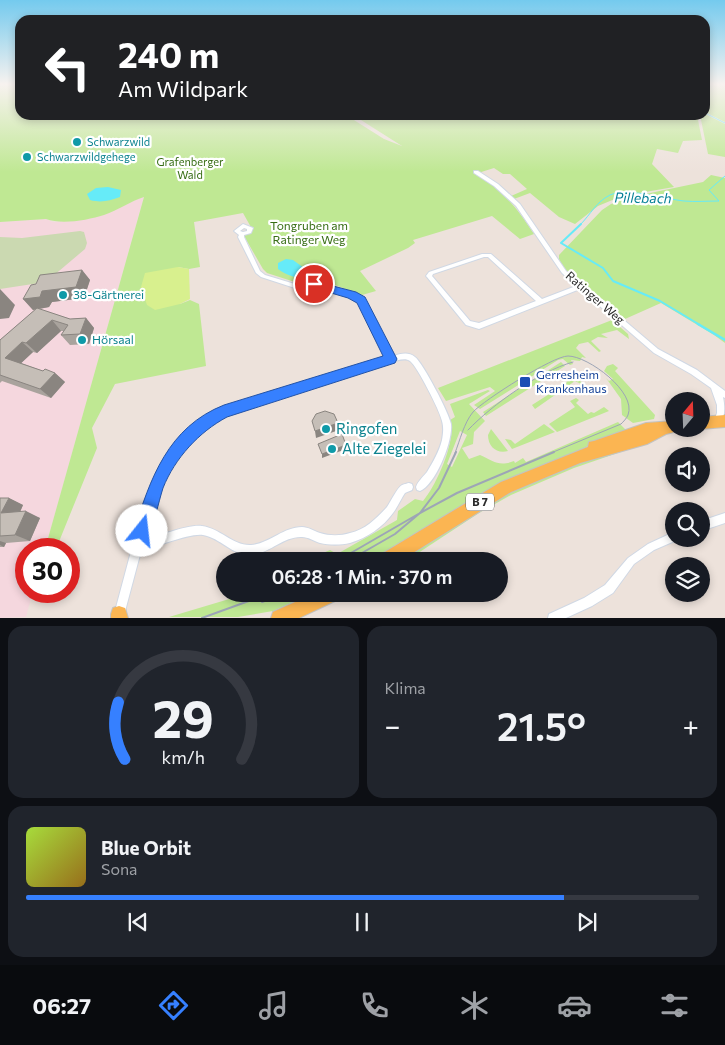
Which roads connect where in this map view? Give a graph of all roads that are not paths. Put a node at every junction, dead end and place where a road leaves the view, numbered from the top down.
1 (476, 172) dead end
2 (242, 234) dead end
3 (581, 286) junction
4 (541, 302) junction
5 (391, 359) junction
6 (711, 384) junction
7 (725, 395) edge
8 (721, 421) edge
9 (665, 429) edge
10 (409, 487) dead end
11 (420, 487) dead end
12 (725, 518) edge
13 (710, 523) edge
14 (665, 541) edge
15 (138, 547) junction
16 (401, 552) edge
17 (314, 602) edge
18 (119, 616) edge
19 (279, 618) edge
20 (553, 618) edge

1 - 3 street, Ratinger Weg
2 - 5 street
3 - 4 street
3 - 6 street, Ratinger Weg
4 - 4 street
5 - 11 street
5 - 15 street
6 - 7 street, Ratinger Weg
6 - 8 street, Ratinger Weg
9 - 16 main road, B 7
10 - 15 street
12 - 13 street
14 - 20 street
15 - 18 street
17 - 19 main road

